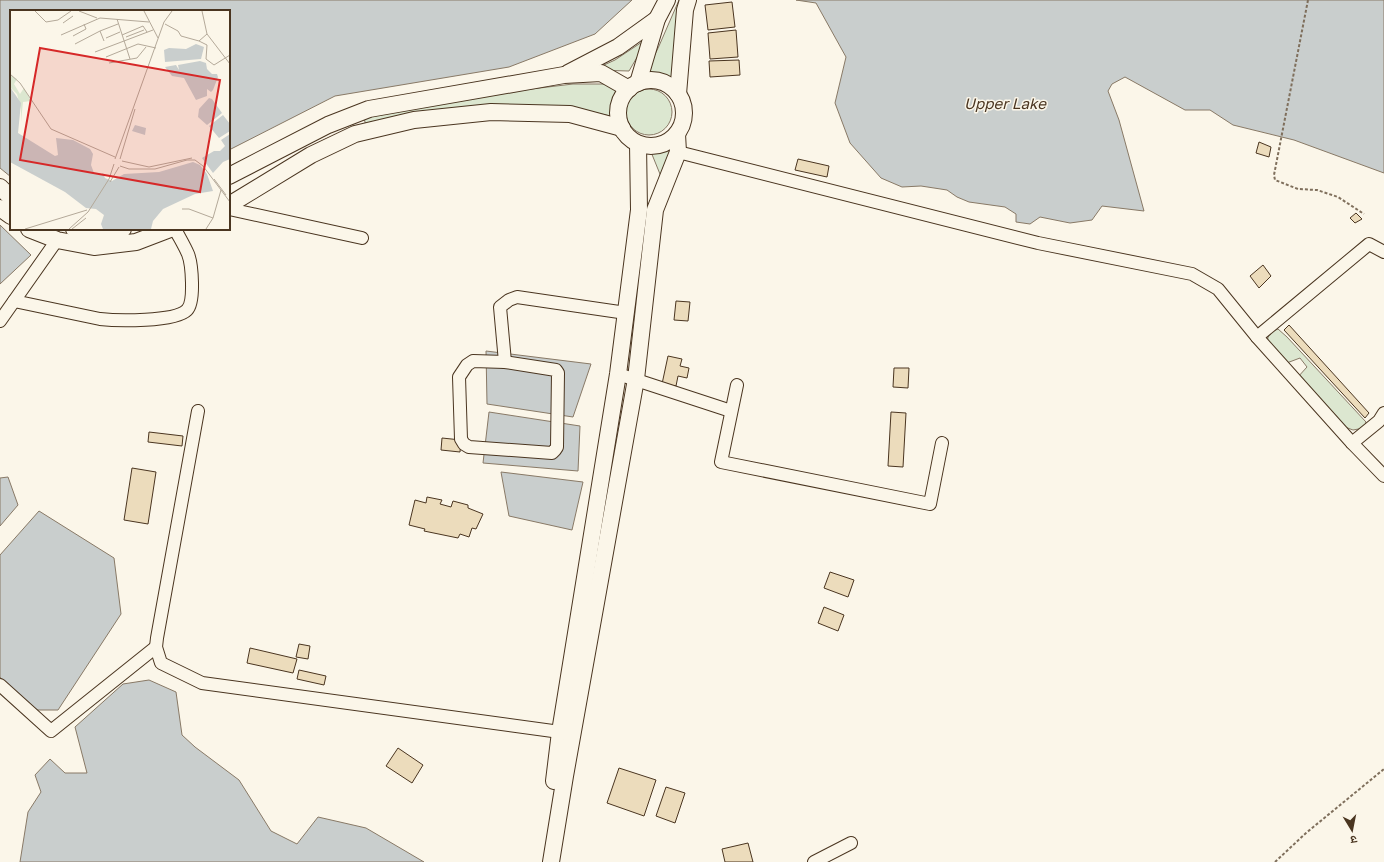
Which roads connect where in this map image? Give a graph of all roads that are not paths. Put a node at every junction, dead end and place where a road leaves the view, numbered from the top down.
1 (667, 0) edge
2 (688, 0) edge
3 (657, 19) junction
4 (564, 75) junction
5 (634, 86) junction
6 (678, 94) junction
7 (622, 128) junction
8 (677, 134) junction
9 (638, 144) junction
10 (678, 152) junction
11 (230, 175) edge
12 (0, 187) edge
13 (10, 197) edge
14 (230, 204) edge
15 (0, 208) edge
16 (230, 209) edge
17 (10, 215) edge
18 (32, 230) edge
19 (81, 230) edge
20 (120, 230) edge
21 (167, 230) edge
22 (176, 230) edge
23 (362, 238) dead end
24 (57, 240) junction
25 (1384, 252) edge
26 (14, 301) junction
27 (626, 313) junction
28 (0, 321) edge
29 (1257, 337) junction
30 (505, 362) junction
31 (618, 374) junction
32 (636, 379) junction
33 (737, 385) dead end
34 (732, 411) junction
35 (198, 412) dead end
36 (1384, 413) edge
37 (942, 443) dead end
38 (1352, 443) junction
39 (1384, 476) edge
40 (156, 647) junction
41 (0, 685) edge
42 (560, 732) junction
43 (851, 843) dead end
44 (544, 862) edge
45 (551, 862) edge
46 (814, 862) edge

1 - 3 main road
2 - 6 main road
3 - 4 main road
3 - 5 main road
4 - 5 main road
4 - 11 main road
5 - 6 main road
5 - 7 main road
6 - 8 main road
7 - 9 main road
7 - 14 main road
8 - 9 main road
8 - 10 main road
9 - 27 main road
10 - 29 street
10 - 32 main road
12 - 13 main road
15 - 17 main road
16 - 23 street
18 - 24 main road
19 - 20 main road
21 - 24 main road
22 - 26 street
24 - 26 street
25 - 29 street
26 - 28 street
27 - 30 street
27 - 31 main road
29 - 38 street
30 - 30 street
31 - 32 street
31 - 42 main road
32 - 34 street
32 - 45 main road
33 - 34 street
34 - 37 street
35 - 40 street
36 - 38 street
38 - 39 street
40 - 41 street
40 - 42 street
42 - 44 main road
43 - 46 street

